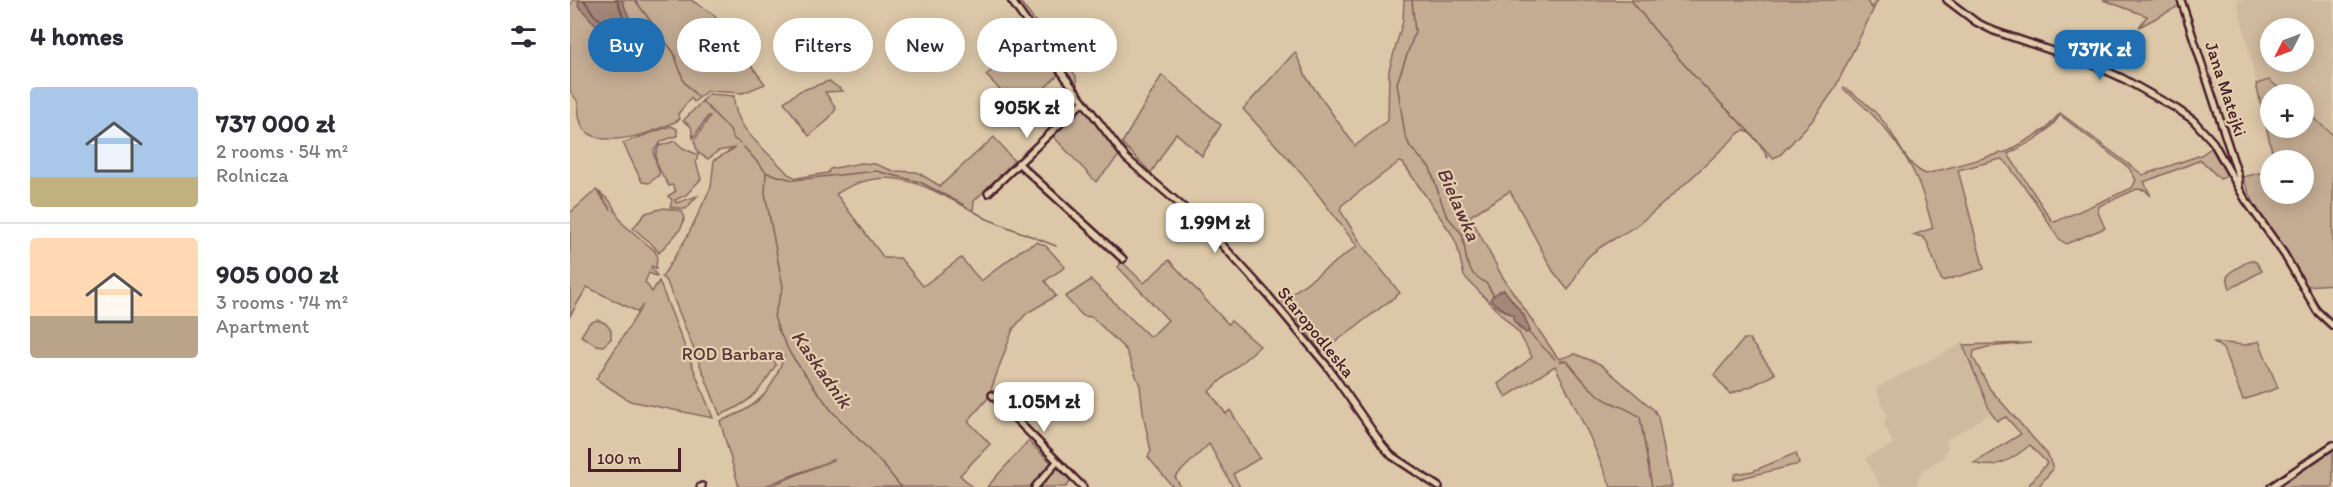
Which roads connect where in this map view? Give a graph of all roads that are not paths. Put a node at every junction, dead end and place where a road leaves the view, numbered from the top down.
1 (1011, 0) edge
2 (1947, 0) edge
3 (2181, 0) edge
4 (1083, 102) junction
5 (1018, 163) junction
6 (2239, 189) junction
7 (988, 193) dead end
8 (1123, 259) dead end
9 (2333, 326) edge
10 (992, 395) dead end
11 (2333, 445) edge
12 (1057, 462) junction
13 (1035, 487) edge
14 (1083, 487) edge
15 (1438, 487) edge
16 (2271, 487) edge

1 - 4 street, Staropodleska
2 - 6 street
3 - 6 street, Jana Matejki
4 - 5 street
4 - 15 street, Staropodleska
5 - 7 street
5 - 8 street
6 - 9 street
10 - 12 street
11 - 16 street
12 - 13 street
12 - 14 street

